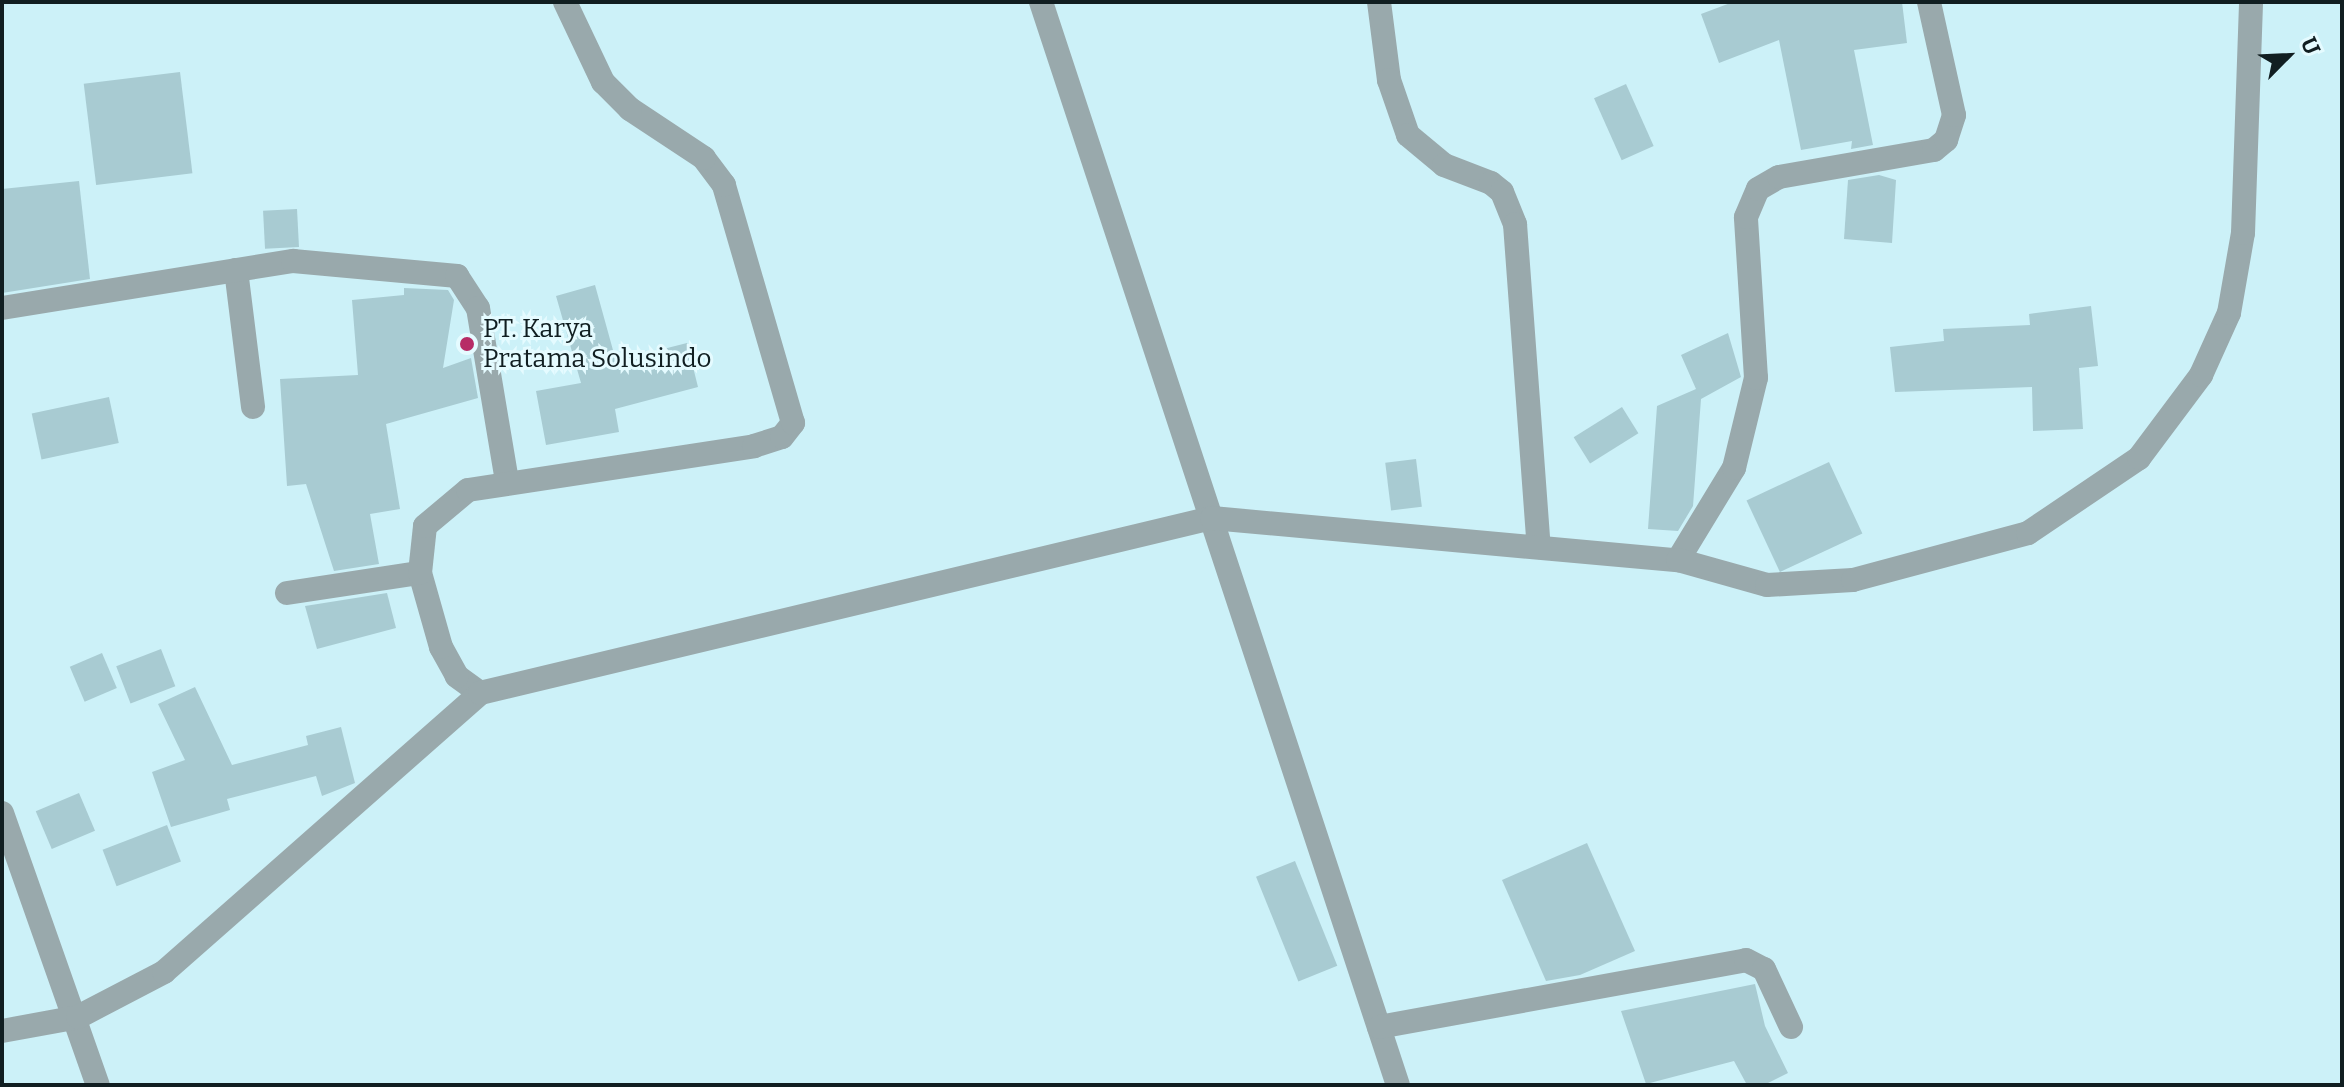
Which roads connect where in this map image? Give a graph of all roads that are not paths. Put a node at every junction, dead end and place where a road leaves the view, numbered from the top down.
1 (565, 2) edge
2 (1041, 2) edge
3 (1379, 2) edge
4 (1929, 2) edge
5 (2251, 2) edge
6 (236, 270) junction
7 (2, 308) edge
8 (253, 407) dead end
9 (507, 481) junction
10 (1212, 518) junction
11 (1539, 547) junction
12 (1678, 560) junction
13 (420, 573) junction
14 (287, 593) dead end
15 (480, 693) junction
16 (2, 813) edge
17 (78, 1017) junction
18 (1379, 1027) junction
19 (1791, 1027) dead end
20 (2, 1031) edge
21 (98, 1085) edge
22 (1398, 1085) edge

1 - 9 street
2 - 10 street
3 - 11 street
4 - 12 street
5 - 12 street
6 - 7 street
6 - 8 street
6 - 9 street
9 - 13 street
10 - 11 street
10 - 15 street
10 - 18 street
11 - 12 street
13 - 14 street
13 - 15 street
15 - 17 street
16 - 17 street
17 - 20 street
17 - 21 street
18 - 19 street
18 - 22 street

